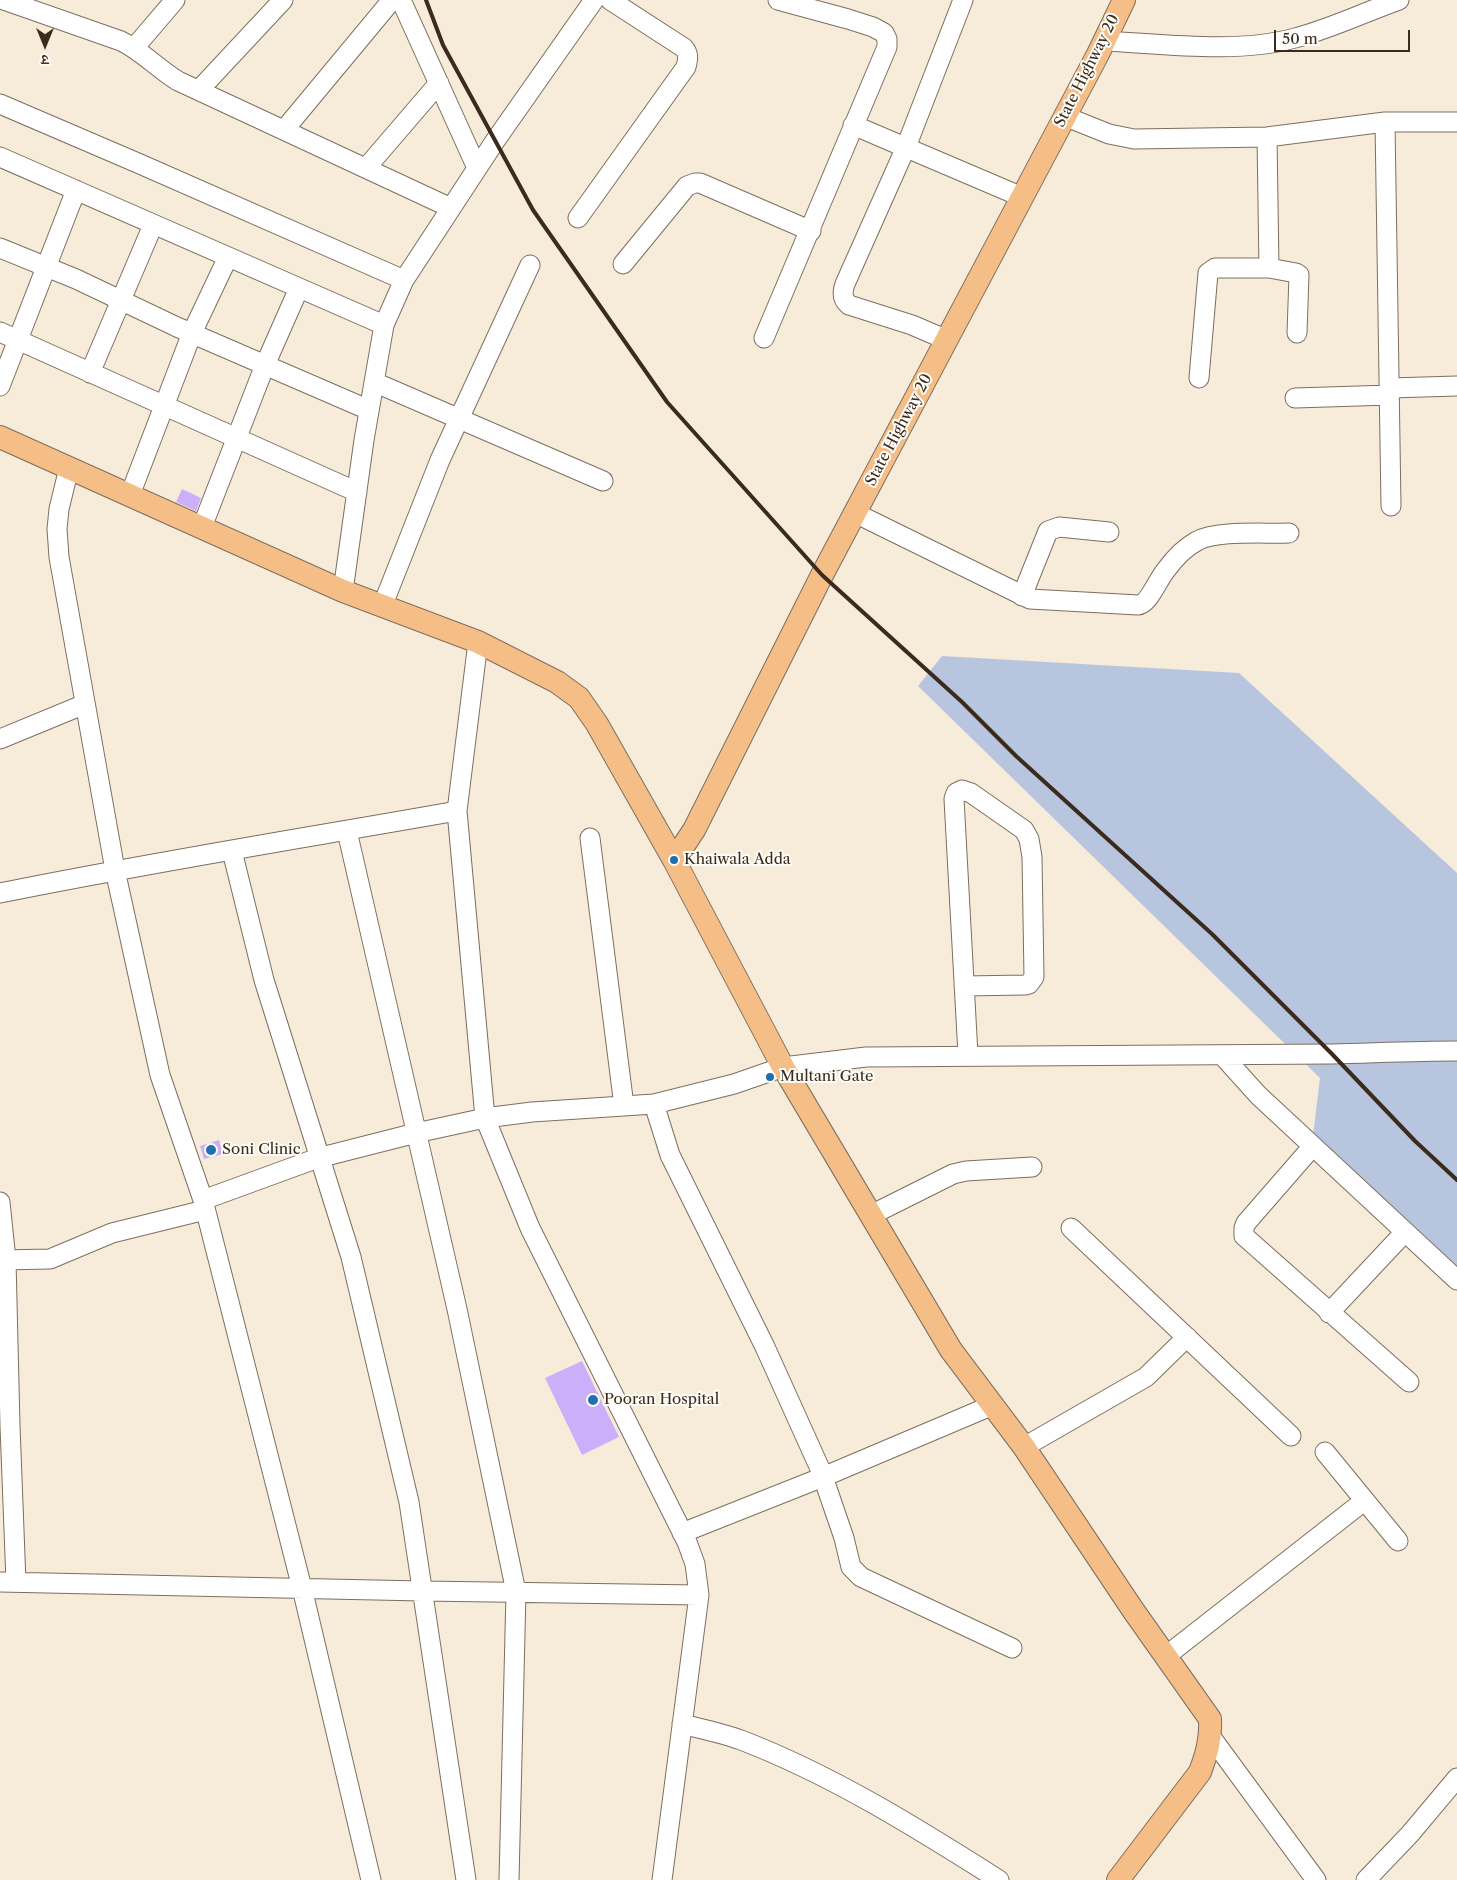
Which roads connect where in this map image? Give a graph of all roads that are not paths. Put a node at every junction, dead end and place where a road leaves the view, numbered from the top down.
1 (4, 0) edge
2 (175, 0) edge
3 (283, 0) edge
4 (392, 0) edge
5 (401, 0) edge
6 (594, 0) edge
7 (610, 0) edge
8 (778, 0) edge
9 (963, 0) edge
10 (1124, 0) edge
11 (1399, 0) edge
12 (1104, 41) junction
13 (134, 48) junction
14 (439, 83) junction
15 (199, 90) junction
16 (0, 104) edge
17 (1064, 116) junction
18 (1385, 122) junction
19 (1457, 122) edge
20 (853, 126) junction
21 (284, 130) junction
22 (1267, 137) junction
23 (906, 148) junction
24 (0, 157) edge
25 (366, 168) junction
26 (477, 168) junction
27 (76, 190) junction
28 (1022, 197) junction
29 (451, 208) junction
30 (578, 218) dead end
31 (153, 225) junction
32 (811, 231) junction
33 (0, 248) edge
34 (228, 257) junction
35 (530, 264) dead end
36 (623, 264) dead end
37 (46, 266) junction
38 (1269, 268) junction
39 (404, 280) junction
40 (299, 288) junction
41 (122, 302) junction
42 (384, 325) junction
43 (0, 332) edge
44 (192, 333) junction
45 (1297, 333) dead end
46 (764, 338) dead end
47 (18, 340) junction
48 (947, 340) junction
49 (265, 365) junction
50 (90, 372) junction
51 (1199, 378) dead end
52 (374, 382) junction
53 (0, 386) edge
54 (1457, 386) edge
55 (1390, 391) junction
56 (1295, 398) dead end
57 (164, 405) junction
58 (369, 410) junction
59 (459, 419) junction
60 (0, 437) edge
61 (237, 438) junction
62 (69, 468) junction
63 (602, 482) dead end
64 (358, 492) junction
65 (130, 495) junction
66 (1391, 506) dead end
67 (855, 513) junction
68 (202, 528) junction
69 (1109, 532) dead end
70 (1289, 533) dead end
71 (343, 591) junction
72 (1022, 596) junction
73 (382, 607) junction
74 (478, 642) junction
75 (86, 704) junction
76 (0, 739) edge
77 (457, 811) junction
78 (347, 830) junction
79 (590, 838) dead end
80 (232, 851) junction
81 (674, 860) junction
82 (115, 870) junction
83 (0, 893) edge
84 (964, 986) junction
85 (1457, 1051) edge
86 (968, 1055) junction
87 (1222, 1055) junction
88 (783, 1067) junction
89 (654, 1104) junction
90 (624, 1106) junction
91 (484, 1118) junction
92 (416, 1133) junction
93 (1313, 1146) junction
94 (318, 1158) junction
95 (1032, 1167) dead end
96 (0, 1202) edge
97 (204, 1205) junction
98 (872, 1215) junction
99 (1071, 1228) dead end
100 (1405, 1232) junction
101 (3, 1260) edge
102 (1457, 1280) edge
103 (1329, 1312) junction
104 (1187, 1337) junction
105 (1409, 1382) dead end
106 (992, 1405) junction
107 (1291, 1436) dead end
108 (1024, 1447) junction
109 (1325, 1452) dead end
110 (824, 1476) junction
111 (1364, 1501) junction
112 (682, 1533) junction
113 (1398, 1541) dead end
114 (8, 1582) edge
115 (302, 1588) junction
116 (422, 1591) junction
117 (516, 1592) junction
118 (699, 1594) junction
119 (1012, 1648) dead end
120 (1166, 1656) junction
121 (682, 1724) junction
122 (1211, 1737) junction
123 (1457, 1778) edge
124 (371, 1880) edge
125 (466, 1880) edge
126 (510, 1880) edge
127 (662, 1880) edge
128 (999, 1880) edge
129 (1118, 1880) edge
130 (1316, 1880) edge
131 (1366, 1880) edge

1 - 13 street
2 - 13 street
3 - 15 street
4 - 21 street
5 - 14 street
6 - 26 street
7 - 30 street
8 - 20 street
9 - 23 street
10 - 12 main road, State Highway 20
11 - 12 street
12 - 17 main road, State Highway 20
13 - 15 street
14 - 25 street
14 - 26 street
15 - 21 street
16 - 39 street
17 - 22 street
17 - 28 main road, State Highway 20
18 - 19 street
18 - 22 street
18 - 55 street
20 - 23 street
20 - 32 street
21 - 25 street
22 - 38 street
23 - 28 street
23 - 48 street
24 - 27 street
25 - 29 street
26 - 29 street
27 - 31 street
27 - 37 street
28 - 48 main road, State Highway 20
29 - 39 street
31 - 34 street
31 - 41 street
32 - 36 street
32 - 46 street
33 - 37 street
34 - 40 street
34 - 44 street
35 - 59 street
37 - 41 street
37 - 47 street
38 - 45 street
38 - 51 street
39 - 42 street
40 - 42 street
40 - 49 street
41 - 44 street
41 - 50 street
42 - 52 street
43 - 47 street
44 - 49 street
44 - 57 street
47 - 50 street
47 - 53 street
48 - 67 main road, State Highway 20
49 - 58 street
49 - 61 street
50 - 57 street
52 - 58 street
52 - 59 street
54 - 55 street
55 - 56 street
55 - 66 street
57 - 61 street
57 - 65 street
58 - 64 street
59 - 63 street
59 - 73 street
60 - 62 main road
61 - 64 street
61 - 68 street
62 - 65 main road
62 - 75 street
64 - 71 street
65 - 68 main road
67 - 72 street
67 - 81 main road, State Highway 20
68 - 71 main road
69 - 72 street
70 - 72 street
71 - 73 main road
73 - 74 main road
74 - 77 street
74 - 81 main road
75 - 76 street
75 - 82 street
77 - 78 street
77 - 91 street
78 - 80 street
78 - 92 street
79 - 90 street
80 - 82 street
80 - 94 street
81 - 88 main road
82 - 83 street
82 - 97 street
84 - 84 street
84 - 86 street
85 - 87 street
86 - 87 street
86 - 88 street
87 - 93 street
88 - 89 street
88 - 98 main road
89 - 90 street
89 - 110 street
90 - 91 street
91 - 92 street
91 - 112 street
92 - 94 street
92 - 117 street
93 - 100 street
93 - 103 street
94 - 97 street
94 - 116 street
95 - 98 street
96 - 101 street
97 - 101 street
97 - 115 street
98 - 106 main road
99 - 104 street
100 - 102 street
100 - 103 street
101 - 114 street
103 - 105 street
104 - 107 street
104 - 108 street
106 - 108 main road
106 - 110 street
108 - 120 main road
109 - 111 street
110 - 112 street
110 - 119 street
111 - 113 street
111 - 120 street
112 - 118 street
114 - 115 street
115 - 116 street
115 - 124 street
116 - 117 street
116 - 125 street
117 - 118 street
117 - 126 street
118 - 121 street
120 - 122 main road
121 - 127 street
121 - 128 street
122 - 129 main road
122 - 130 street
123 - 131 street

